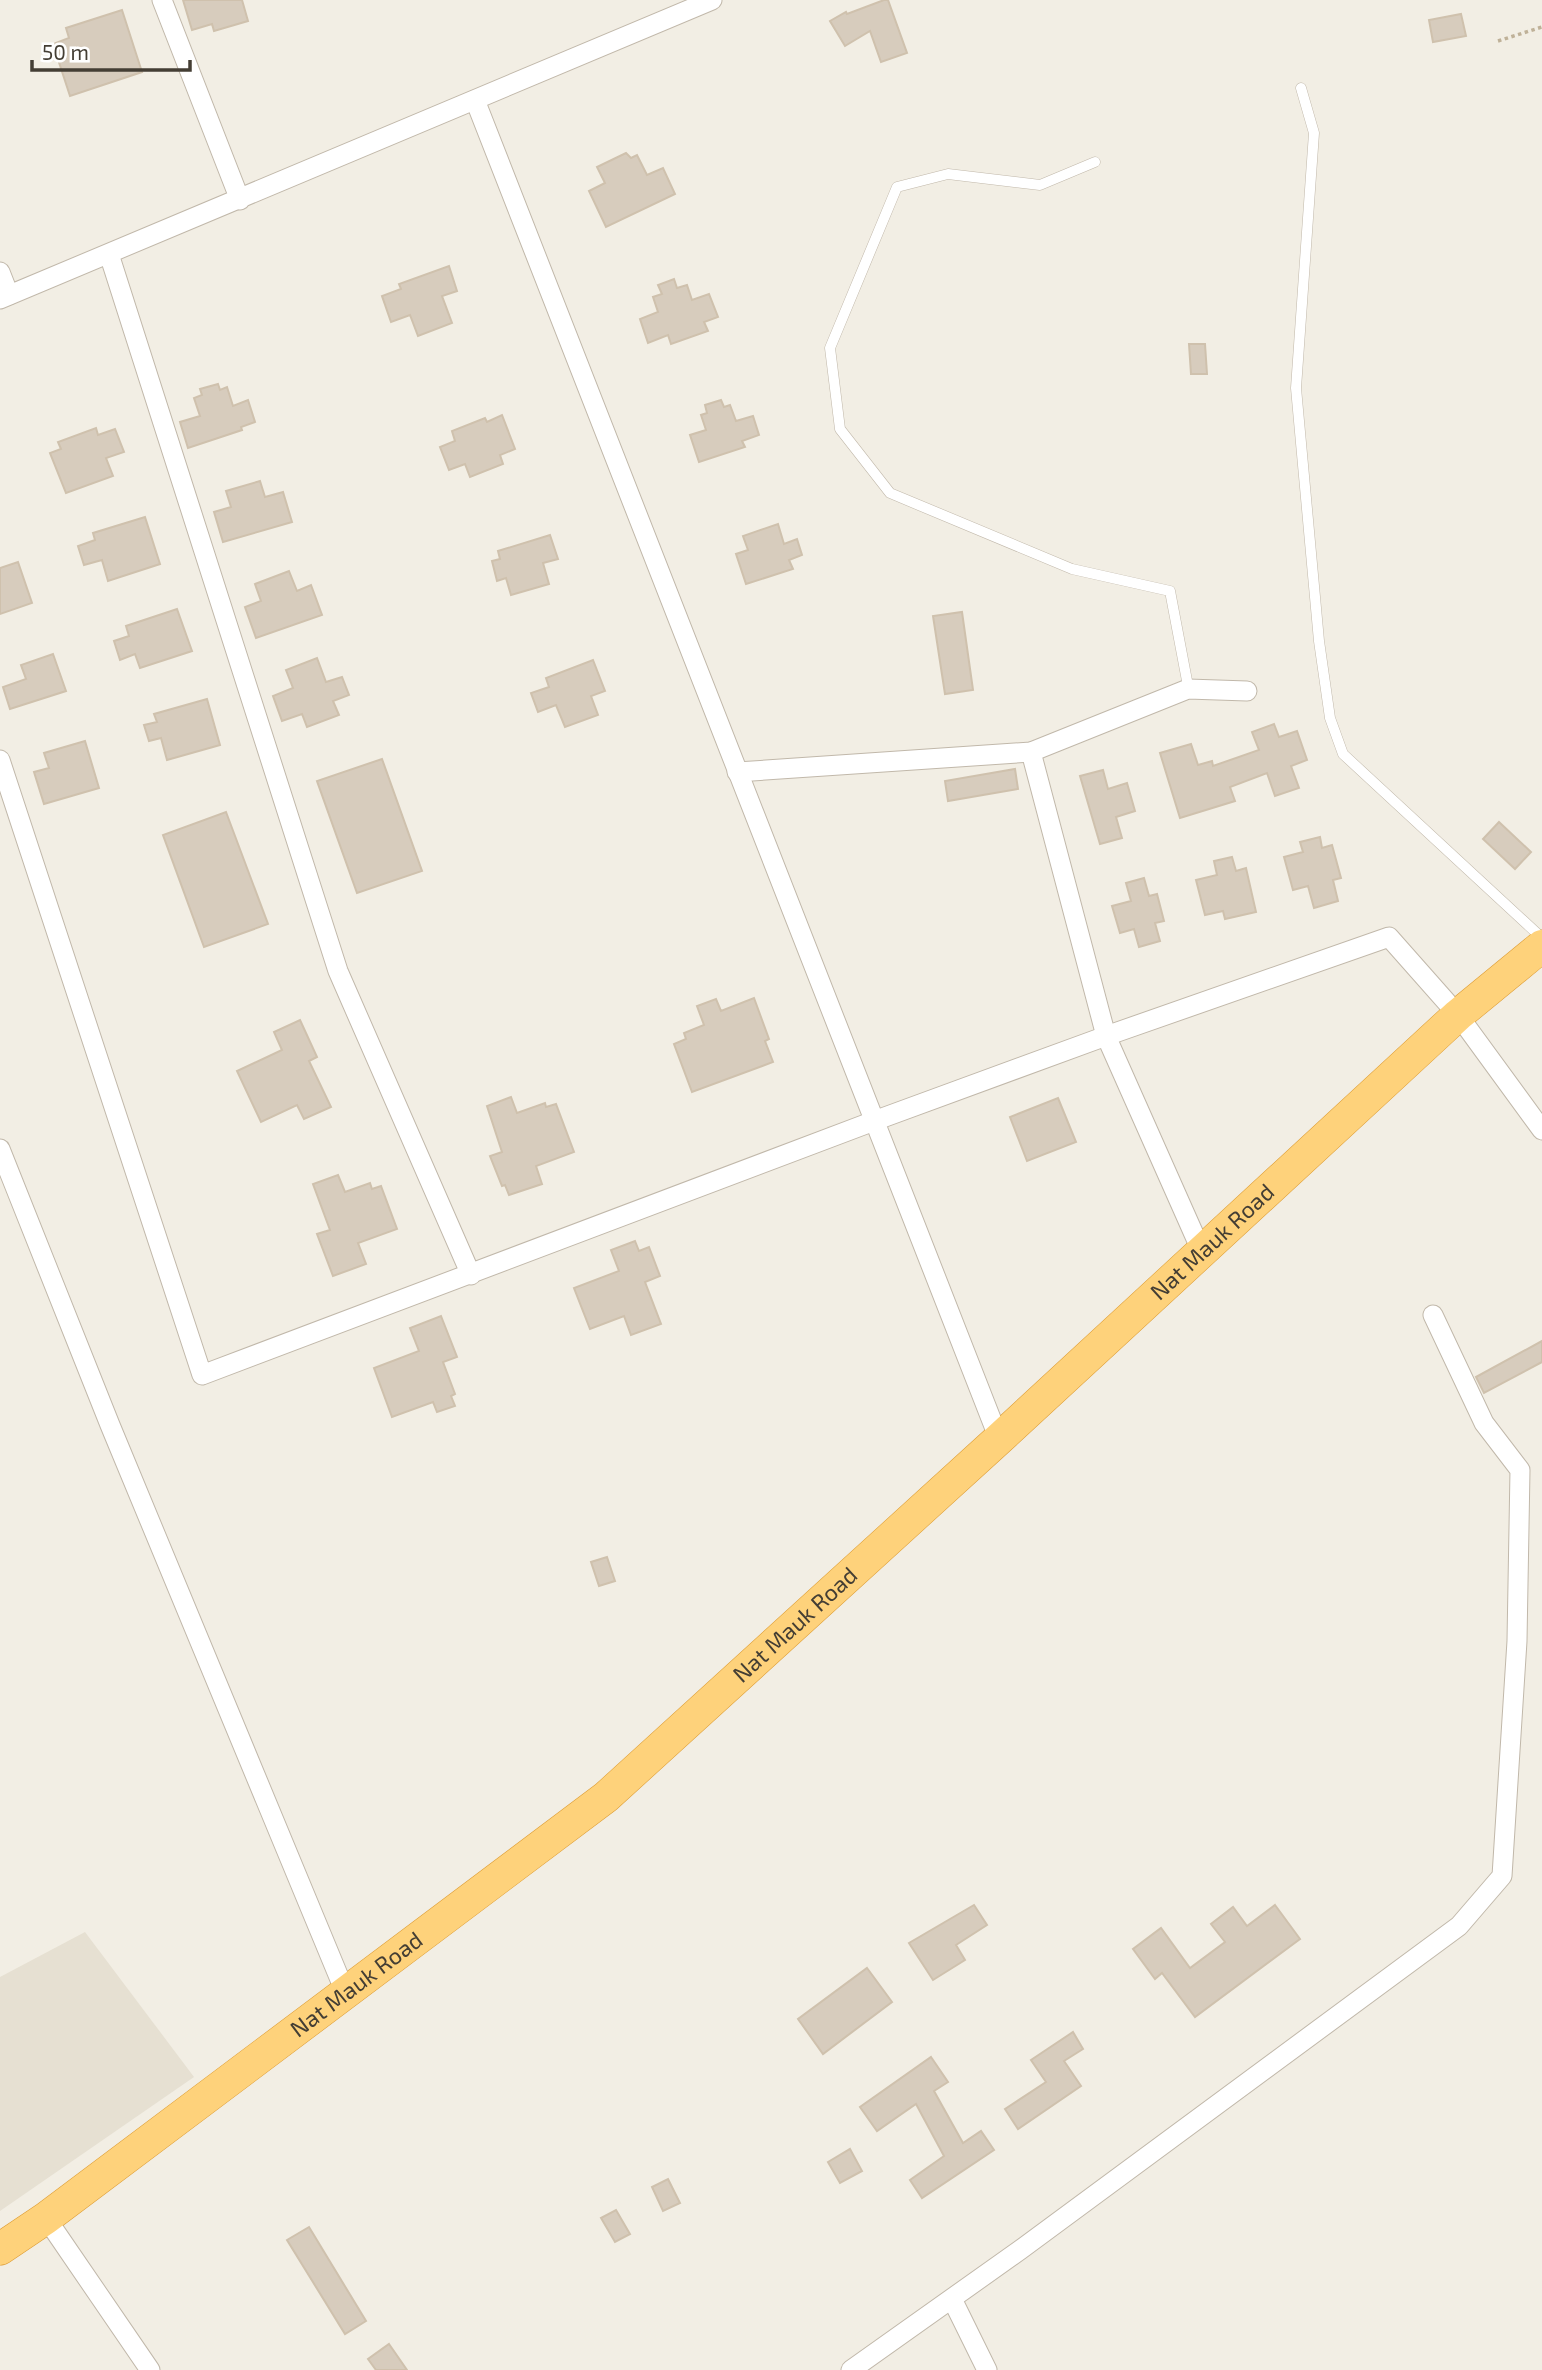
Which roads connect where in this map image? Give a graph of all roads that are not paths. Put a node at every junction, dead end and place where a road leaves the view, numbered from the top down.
1 (162, 0) edge
2 (712, 0) edge
3 (1301, 88) dead end
4 (475, 100) junction
5 (1095, 162) dead end
6 (240, 200) junction
7 (109, 254) junction
8 (0, 272) edge
9 (5, 297) edge
10 (1188, 686) dead end
11 (1247, 691) dead end
12 (1031, 752) junction
13 (0, 760) edge
14 (737, 772) junction
15 (1542, 939) edge
16 (1542, 946) edge
17 (1458, 1014) junction
18 (1105, 1036) junction
19 (874, 1121) junction
20 (1542, 1130) edge
21 (0, 1149) edge
22 (1201, 1250) junction
23 (471, 1275) junction
24 (1433, 1315) dead end
25 (999, 1439) junction
26 (346, 1994) junction
27 (46, 2218) junction
28 (0, 2249) edge
29 (952, 2299) junction
30 (150, 2370) edge
31 (851, 2370) edge
32 (987, 2370) edge

1 - 6 street
2 - 4 street
3 - 15 lane
4 - 6 street
4 - 14 street
5 - 10 lane
6 - 7 street
7 - 9 street
7 - 23 street
8 - 9 street
11 - 12 street
12 - 14 street
12 - 18 street
13 - 23 street
14 - 19 street
16 - 17 highway, Nat Mauk Road
17 - 18 street
17 - 20 street
17 - 22 highway, Nat Mauk Road
18 - 19 street
18 - 22 street
19 - 23 street
19 - 25 street
21 - 26 street
22 - 25 highway, Nat Mauk Road
24 - 29 street
25 - 26 highway, Nat Mauk Road
26 - 27 highway, Nat Mauk Road
27 - 28 highway, Nat Mauk Road
27 - 30 street
29 - 31 street
29 - 32 street

